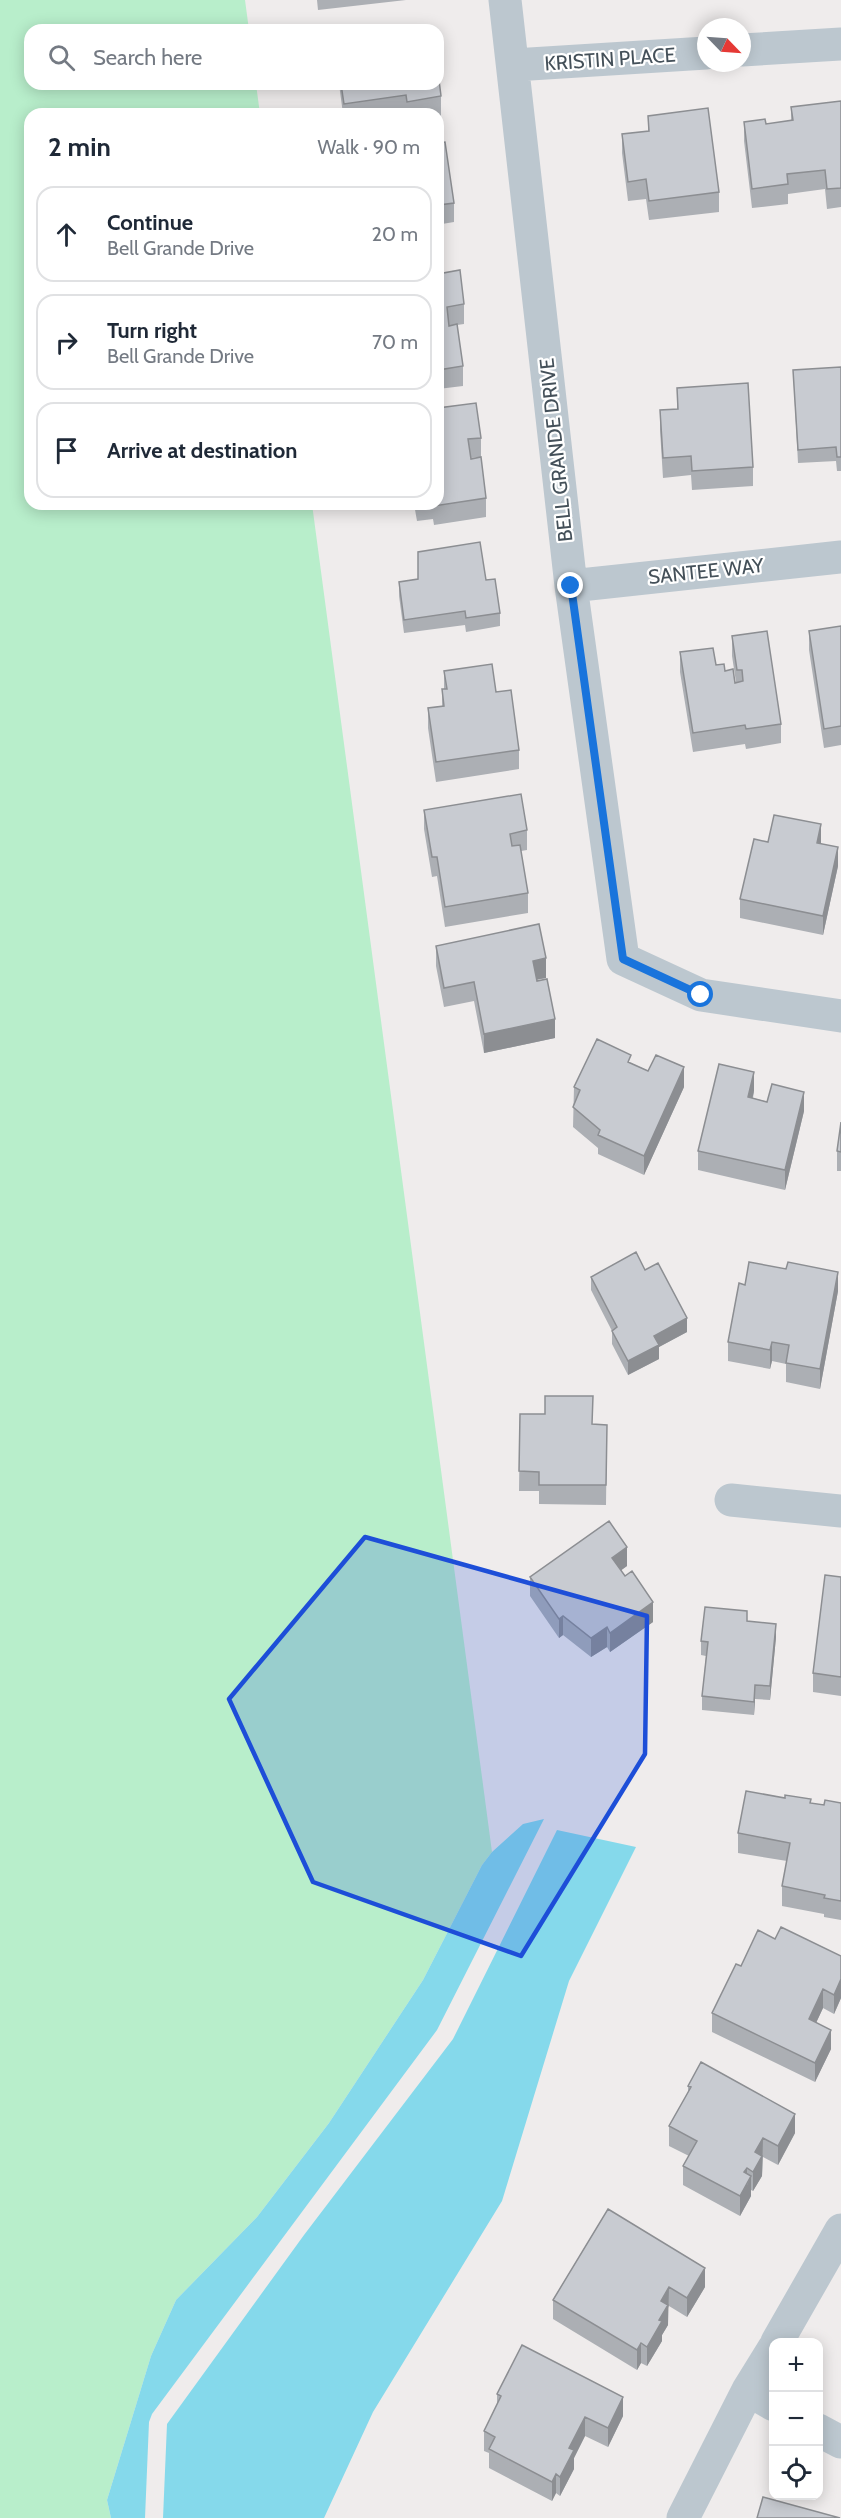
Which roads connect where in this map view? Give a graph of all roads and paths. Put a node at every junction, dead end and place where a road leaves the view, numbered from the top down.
1 (505, 0) edge
2 (841, 44) edge
3 (751, 49) edge
4 (697, 54) edge
5 (514, 65) junction
6 (841, 556) edge
7 (571, 586) junction
8 (841, 1016) edge
9 (730, 1500) dead end
10 (841, 1511) edge
11 (841, 2230) edge
12 (780, 2338) edge
13 (769, 2367) edge
14 (761, 2397) edge
15 (823, 2432) edge
16 (841, 2442) edge
17 (683, 2518) edge

1 - 5 street, BELL GRANDE DRIVE
2 - 3 street
4 - 5 street, KRISTIN PLACE
5 - 7 street, BELL GRANDE DRIVE
6 - 7 street, SANTEE WAY
7 - 8 street, BELL GRANDE DRIVE
9 - 10 street
11 - 12 street
13 - 14 street
14 - 17 street
15 - 16 street

